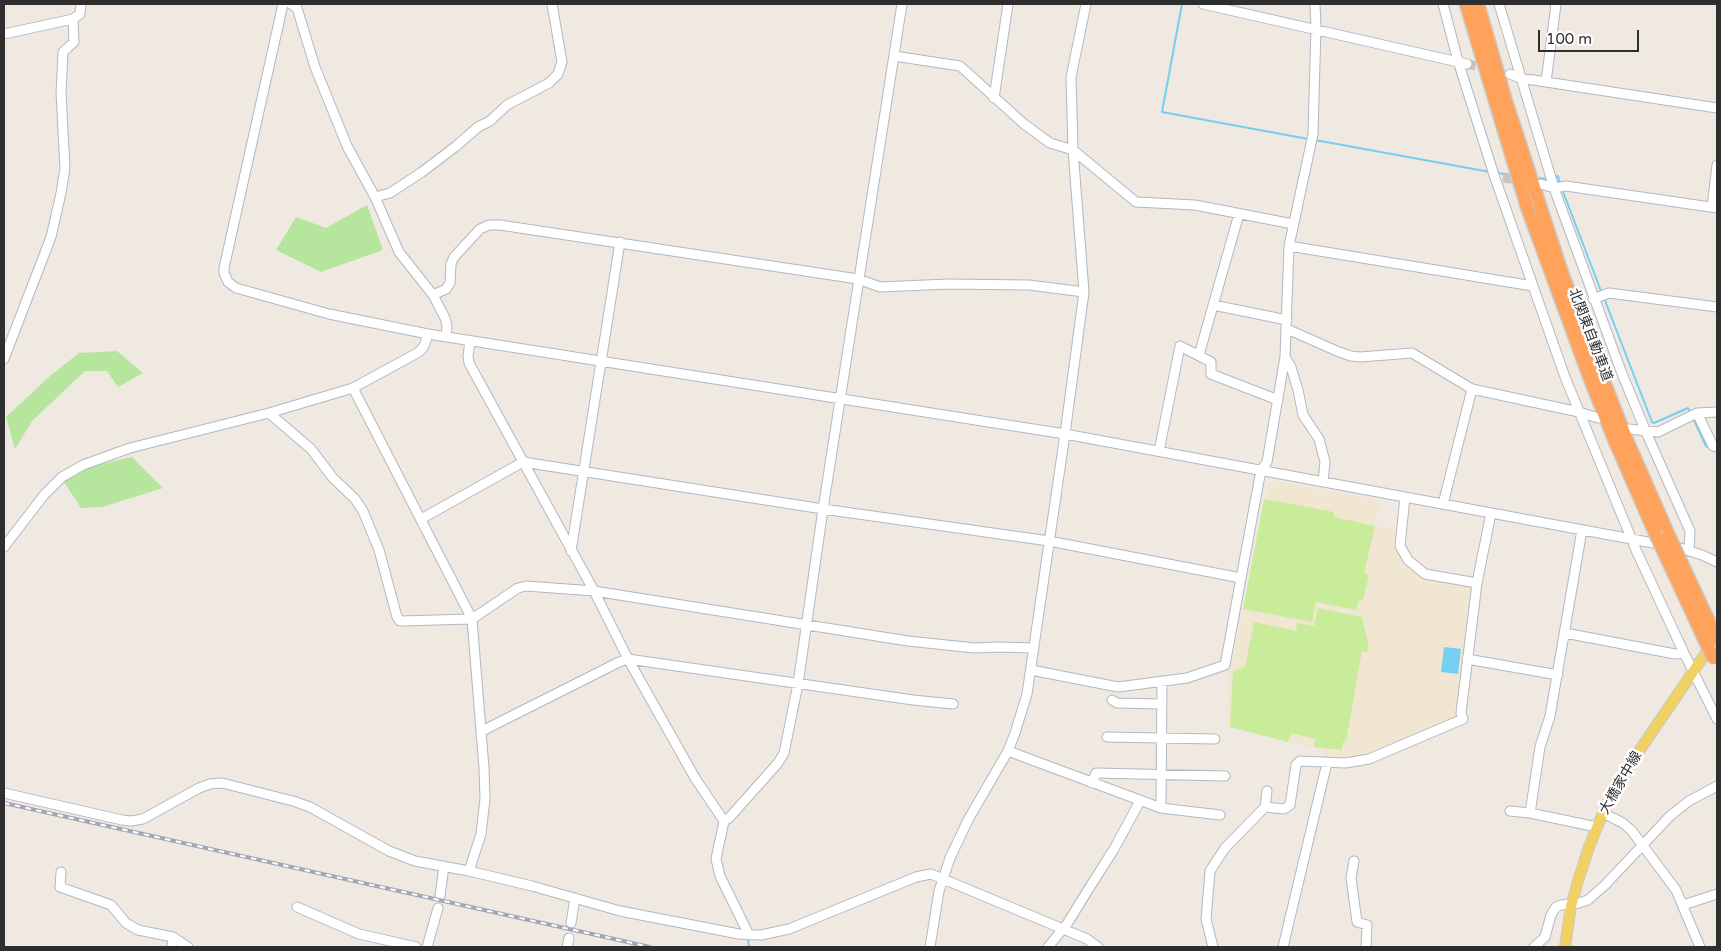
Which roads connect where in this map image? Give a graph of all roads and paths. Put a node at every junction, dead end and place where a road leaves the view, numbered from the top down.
1 (81, 4) edge
2 (283, 4) edge
3 (291, 4) edge
4 (552, 4) edge
5 (902, 4) edge
6 (1008, 4) edge
7 (1086, 4) edge
8 (1203, 4) edge
9 (1315, 4) edge
10 (1443, 4) edge
11 (1466, 4) edge
12 (1478, 4) edge
13 (1499, 4) edge
14 (1556, 4) edge
15 (73, 19) junction
16 (1316, 28) junction
17 (4, 34) edge
18 (894, 56) junction
19 (1463, 62) junction
20 (1510, 74) dead end
21 (1520, 78) junction
22 (1546, 82) junction
23 (994, 98) junction
24 (1717, 108) edge
25 (1073, 150) junction
26 (1717, 165) edge
27 (1541, 184) dead end
28 (1554, 188) junction
29 (375, 197) junction
30 (1714, 208) edge
31 (1239, 214) junction
32 (1293, 224) junction
33 (620, 242) junction
34 (1290, 246) junction
35 (858, 279) junction
36 (1533, 286) junction
37 (1084, 292) junction
38 (433, 295) junction
39 (1593, 299) junction
40 (1213, 305) junction
41 (1717, 307) edge
42 (1287, 325) junction
43 (428, 334) junction
44 (446, 337) junction
45 (470, 341) junction
46 (1199, 355) junction
47 (1285, 357) junction
48 (4, 359) edge
49 (601, 361) junction
50 (353, 388) junction
51 (1472, 389) junction
52 (841, 398) junction
53 (1278, 400) junction
54 (1580, 412) junction
55 (1717, 412) edge
56 (269, 413) junction
57 (1697, 413) junction
58 (1598, 418) dead end
59 (1630, 429) dead end
60 (1646, 432) junction
61 (1065, 434) junction
62 (1717, 448) edge
63 (1159, 451) junction
64 (523, 462) junction
65 (1261, 470) junction
66 (585, 471) junction
67 (1323, 482) junction
68 (1405, 497) junction
69 (1442, 504) junction
70 (823, 509) junction
71 (1491, 513) junction
72 (421, 519) junction
73 (1582, 530) junction
74 (1632, 540) junction
75 (1049, 541) junction
76 (4, 547) edge
77 (571, 551) junction
78 (1690, 551) junction
79 (1717, 562) edge
80 (1241, 578) junction
81 (1477, 583) junction
82 (594, 591) junction
83 (472, 619) junction
84 (807, 625) junction
85 (1565, 634) junction
86 (1717, 638) edge
87 (1034, 648) junction
88 (1684, 653) junction
89 (628, 659) junction
90 (1467, 659) junction
91 (1715, 662) edge
92 (1031, 670) junction
93 (1693, 672) junction
94 (1558, 675) junction
95 (1162, 682) junction
96 (798, 684) junction
97 (1112, 700) dead end
98 (953, 704) dead end
99 (1162, 704) junction
100 (1717, 719) edge
101 (482, 732) junction
102 (1107, 737) dead end
103 (1162, 738) junction
104 (1214, 740) dead end
105 (1008, 751) junction
106 (1326, 763) junction
107 (1162, 774) junction
108 (1225, 776) dead end
109 (1092, 783) junction
110 (1717, 786) edge
111 (1267, 791) dead end
112 (4, 793) edge
113 (1140, 801) junction
114 (1265, 807) junction
115 (1161, 808) junction
116 (1510, 812) dead end
117 (1530, 813) junction
118 (1603, 813) junction
119 (1220, 815) dead end
120 (724, 821) junction
121 (1597, 827) junction
122 (1644, 845) junction
123 (1354, 861) dead end
124 (444, 866) junction
125 (470, 871) junction
126 (61, 872) dead end
127 (943, 878) junction
128 (1717, 894) edge
129 (440, 896) dead end
130 (574, 898) junction
131 (1572, 903) junction
132 (1683, 905) junction
133 (297, 906) dead end
134 (438, 908) dead end
135 (571, 923) dead end
136 (1062, 930) junction
137 (749, 935) junction
138 (173, 937) junction
139 (172, 947) edge
140 (188, 947) edge
141 (416, 947) edge
142 (428, 947) edge
143 (930, 947) edge
144 (1048, 947) edge
145 (1098, 947) edge
146 (1213, 947) edge
147 (1283, 947) edge
148 (1366, 947) edge
149 (1534, 947) edge
150 (1565, 947) edge
151 (1700, 947) edge

1 - 15 street
2 - 43 street
3 - 29 street
4 - 29 street
5 - 18 street
6 - 23 street
7 - 25 street
8 - 16 street
9 - 16 street
10 - 19 street
11 - 91 highway, 北関東自動車道, bridge
12 - 86 highway, 北関東自動車道, bridge
13 - 21 street
14 - 22 street
15 - 17 street
15 - 48 street
16 - 19 street
16 - 32 street
18 - 23 street
18 - 35 street
19 - 36 street
20 - 21 street
21 - 22 street
21 - 28 street
22 - 24 street
23 - 25 street
25 - 31 street
25 - 37 street
26 - 30 street
27 - 28 street
28 - 30 street
28 - 39 street
29 - 38 street
31 - 32 street
31 - 40 street
32 - 34 street
33 - 35 street
33 - 38 street
33 - 49 street
34 - 36 street
34 - 42 street
35 - 37 street
35 - 52 street
36 - 54 street
37 - 61 street
38 - 44 street
39 - 41 street
39 - 60 street
40 - 42 street
40 - 46 street
42 - 47 street
42 - 51 street
43 - 44 street
43 - 50 street
44 - 45 street
45 - 49 street
45 - 64 street
46 - 53 street
46 - 63 street
47 - 53 street
47 - 67 street
49 - 52 street
49 - 66 street
50 - 56 street
50 - 72 street
51 - 54 street
51 - 69 street
52 - 61 street
52 - 70 street
53 - 65 street
54 - 58 street
54 - 74 street
55 - 57 street
56 - 76 street
56 - 83 street
57 - 60 street
57 - 62 street
59 - 60 street
60 - 78 street
61 - 63 street
61 - 75 street
63 - 65 street
64 - 66 street
64 - 72 street
64 - 77 street
65 - 67 street
65 - 80 street
66 - 70 street
66 - 77 street
67 - 68 street
68 - 69 street
68 - 81 street
69 - 71 street
70 - 75 street
70 - 84 street
71 - 73 street
71 - 81 street
72 - 83 street
73 - 74 street
73 - 85 street
74 - 78 street
74 - 88 street
75 - 80 street
75 - 87 street
77 - 82 street
78 - 79 street
80 - 95 street
81 - 90 street
82 - 83 street
82 - 84 street
82 - 89 street
83 - 101 street
84 - 87 street
84 - 96 street
85 - 88 street
85 - 94 street
86 - 93 main road, 大橋家中線
87 - 92 street
88 - 93 street
89 - 96 street
89 - 101 street
89 - 120 street
90 - 94 street
90 - 106 street
92 - 95 street
92 - 105 street
93 - 100 street
93 - 118 main road, 大橋家中線
94 - 117 street
95 - 99 street
96 - 98 street
96 - 120 street
97 - 99 street
99 - 103 street
101 - 125 street
102 - 103 street
103 - 104 street
103 - 107 street
105 - 109 street
105 - 127 street
106 - 114 street
106 - 147 street
107 - 108 street
107 - 109 street
107 - 115 street
109 - 113 street
110 - 122 street
111 - 114 street
112 - 124 street
113 - 115 street
113 - 136 street
114 - 146 street
115 - 119 street
116 - 117 street
117 - 121 street
118 - 121 main road, 大橋家中線
118 - 122 street
120 - 137 street
121 - 131 main road, 大橋家中線
122 - 131 street
122 - 132 street
123 - 148 street
124 - 125 street
124 - 129 street
125 - 130 street
126 - 138 street
127 - 136 street
127 - 137 street
127 - 143 street
128 - 132 street
130 - 135 street
130 - 137 street
131 - 149 street
131 - 150 main road, 大橋家中線
132 - 151 street
133 - 141 street
134 - 142 street
136 - 144 street
136 - 145 street
138 - 139 street
138 - 140 street

